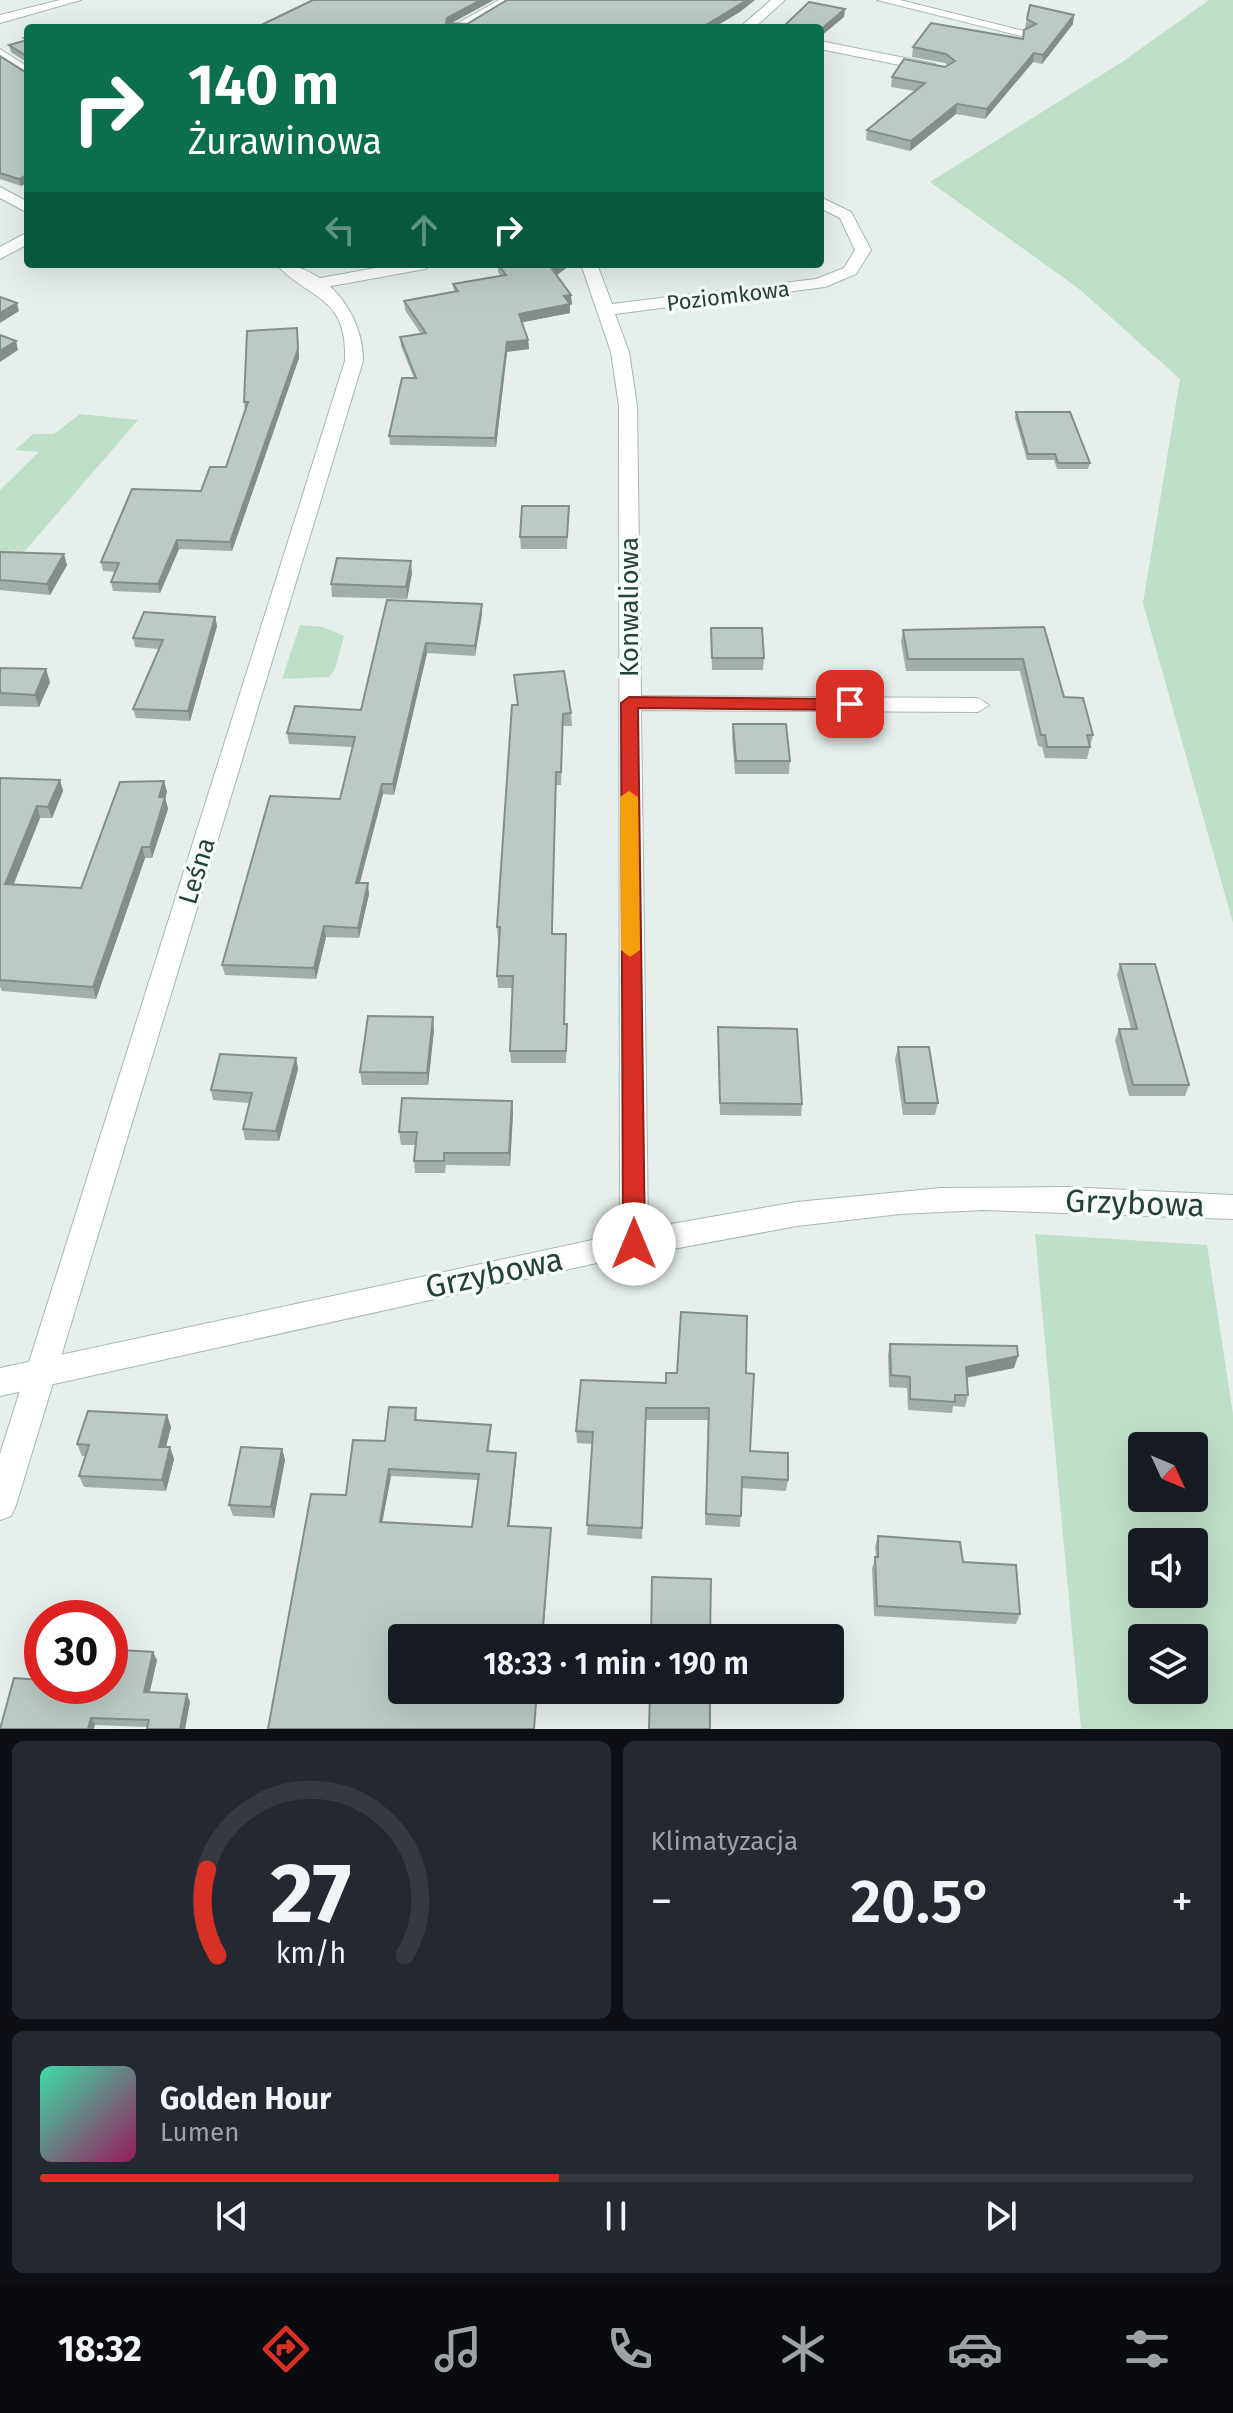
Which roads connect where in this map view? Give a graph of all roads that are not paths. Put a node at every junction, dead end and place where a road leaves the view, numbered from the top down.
1 (75, 0) edge
2 (509, 0) edge
3 (779, 0) edge
4 (883, 0) edge
5 (0, 19) edge
6 (464, 24) edge
7 (751, 24) edge
8 (1025, 33) edge
9 (824, 46) edge
10 (0, 53) edge
11 (24, 70) edge
12 (944, 70) edge
13 (0, 192) edge
14 (824, 204) edge
15 (24, 206) edge
16 (24, 239) edge
17 (0, 254) edge
18 (290, 268) edge
19 (403, 268) edge
20 (590, 268) edge
21 (315, 284) junction
22 (606, 310) junction
23 (629, 703) junction
24 (978, 705) dead end
25 (1233, 1207) edge
26 (634, 1244) junction
27 (41, 1372) junction
28 (0, 1382) edge
29 (0, 1505) edge

1 - 5 street
2 - 6 street
3 - 7 street
4 - 8 street
9 - 12 street
10 - 11 street
13 - 15 street
14 - 22 street, Poziomkowa
16 - 17 street
18 - 21 street, Leśna
19 - 21 street
20 - 22 street, Konwaliowa
21 - 27 street, Leśna
22 - 23 street, Konwaliowa
23 - 24 street
23 - 26 street, Konwaliowa
25 - 26 street, Grzybowa
26 - 27 street, Grzybowa
27 - 28 street, Grzybowa
27 - 29 street, Leśna

